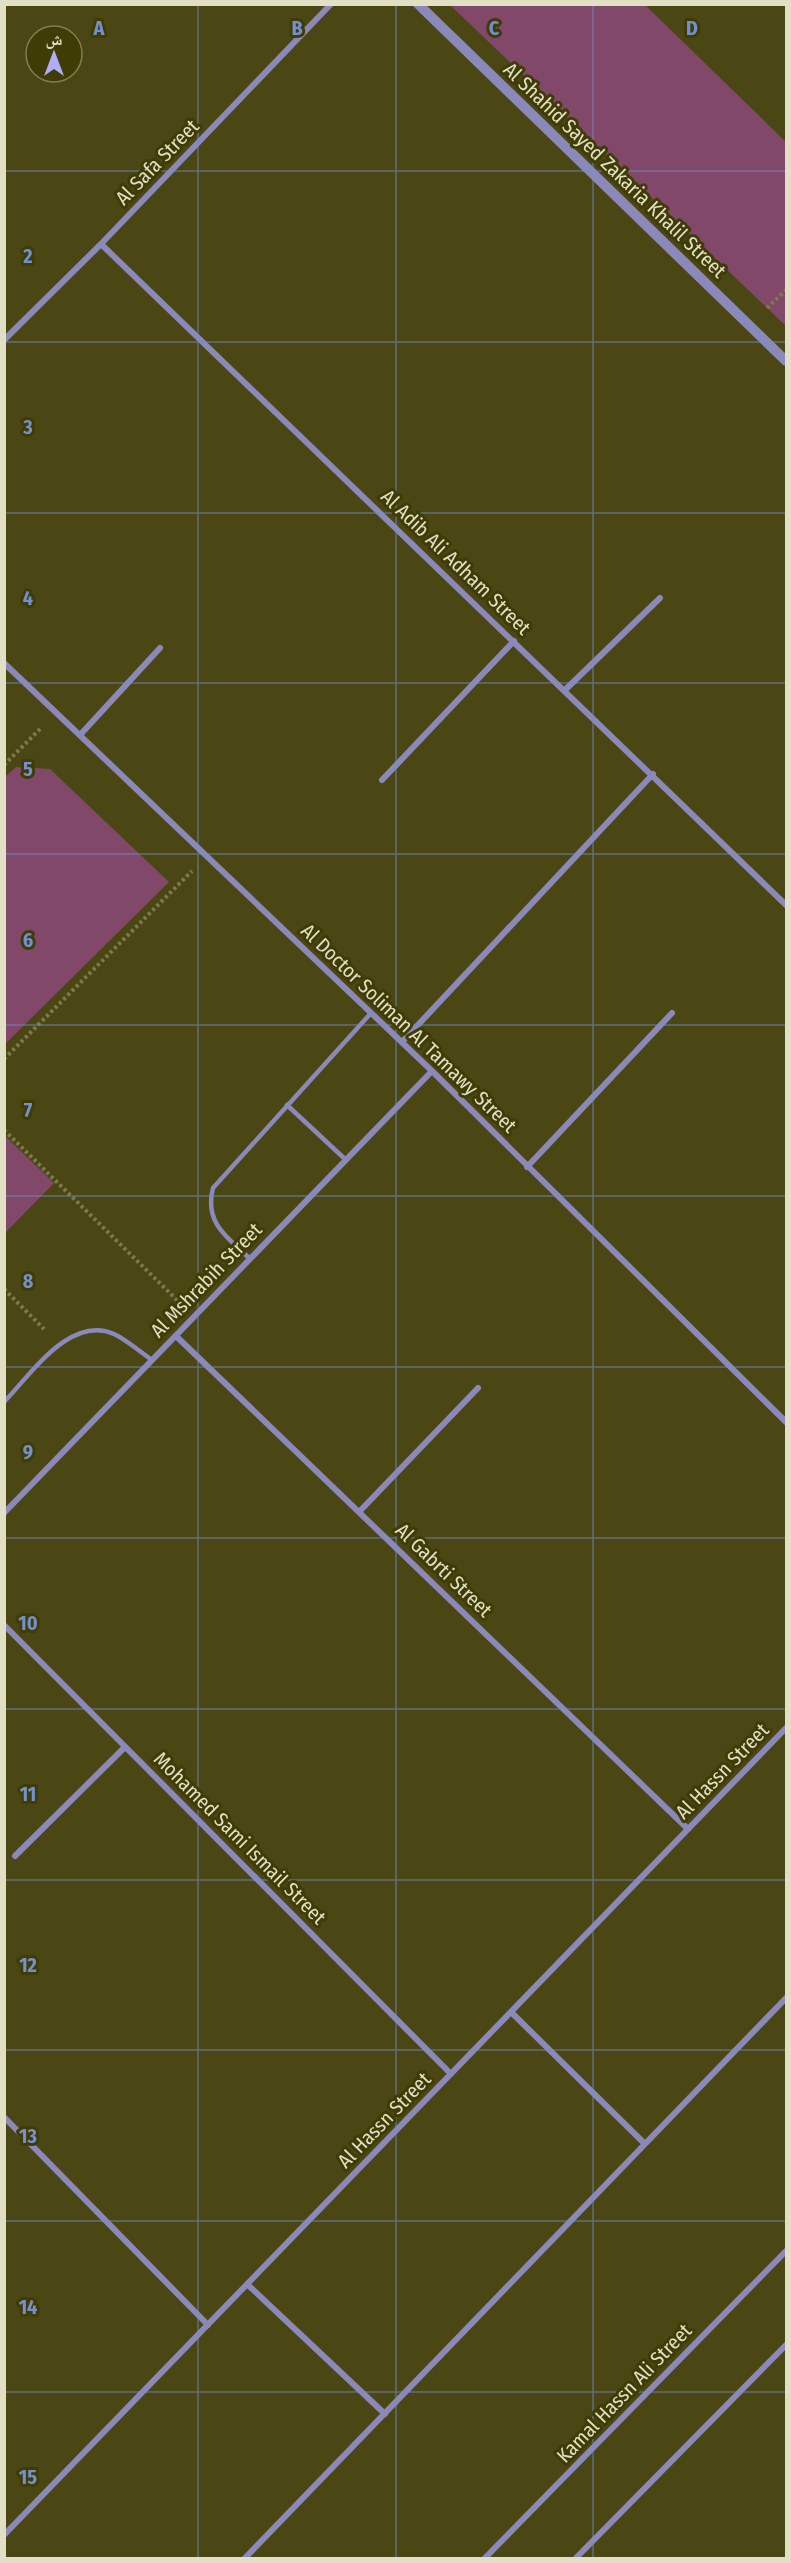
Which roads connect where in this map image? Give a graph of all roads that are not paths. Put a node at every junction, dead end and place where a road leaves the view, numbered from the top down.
1 (331, 4) edge
2 (418, 4) edge
3 (101, 243) junction
4 (4, 340) edge
5 (786, 361) edge
6 (660, 598) dead end
7 (514, 641) junction
8 (159, 648) dead end
9 (4, 663) edge
10 (565, 690) junction
11 (80, 735) junction
12 (653, 774) junction
13 (382, 780) dead end
14 (786, 905) edge
15 (371, 1013) junction
16 (672, 1013) dead end
17 (402, 1042) junction
18 (432, 1071) junction
19 (287, 1105) junction
20 (346, 1160) junction
21 (527, 1167) junction
22 (250, 1259) junction
23 (176, 1336) junction
24 (152, 1360) junction
25 (478, 1388) dead end
26 (4, 1402) edge
27 (786, 1422) edge
28 (359, 1512) junction
29 (4, 1513) edge
30 (4, 1625) edge
31 (786, 1728) edge
32 (125, 1747) junction
33 (688, 1829) junction
34 (15, 1856) dead end
35 (786, 1998) edge
36 (511, 2012) junction
37 (451, 2074) junction
38 (4, 2117) edge
39 (645, 2144) junction
40 (786, 2251) edge
41 (247, 2284) junction
42 (208, 2325) junction
43 (786, 2345) edge
44 (385, 2414) junction
45 (4, 2535) edge
46 (245, 2559) edge
47 (485, 2559) edge
48 (576, 2559) edge

1 - 3 street, Al Safa Street
2 - 5 street, Al Shahid Sayed Zakaria Khalil Street
3 - 4 street, Al Safa Street
3 - 7 street, Al Adib Ali Adham Street
6 - 10 street
7 - 10 street, Al Adib Ali Adham Street
7 - 13 street
8 - 11 street
9 - 11 street, Al Doctor Soliman Al Tamawy Street
10 - 12 street, Al Adib Ali Adham Street
11 - 15 street, Al Doctor Soliman Al Tamawy Street
12 - 14 street, Al Adib Ali Adham Street
12 - 17 street
15 - 17 street, Al Doctor Soliman Al Tamawy Street
15 - 19 lane
16 - 21 street
17 - 18 street, Al Doctor Soliman Al Tamawy Street
18 - 20 street, Al Mshrabih Street
18 - 21 street, Al Doctor Soliman Al Tamawy Street
19 - 20 lane
19 - 22 lane
20 - 22 street, Al Mshrabih Street
21 - 27 street, Al Doctor Soliman Al Tamawy Street
22 - 23 street, Al Mshrabih Street
23 - 24 street, Al Mshrabih Street
23 - 28 street, Al Gabrti Street
24 - 26 lane
24 - 29 street, Al Mshrabih Street
25 - 28 street
28 - 33 street, Al Gabrti Street
30 - 32 street, Mohamed Sami Ismail Street
31 - 33 street, Al Hassn Street
32 - 34 street
32 - 37 street, Mohamed Sami Ismail Street
33 - 36 street, Al Hassn Street
35 - 39 street
36 - 37 street, Al Hassn Street
36 - 39 street
37 - 41 street, Al Hassn Street
38 - 42 street
39 - 44 street
40 - 47 street, Kamal Hassn Ali Street
41 - 42 street, Al Hassn Street
41 - 44 street
42 - 45 street, Al Hassn Street
43 - 48 street
44 - 46 street

